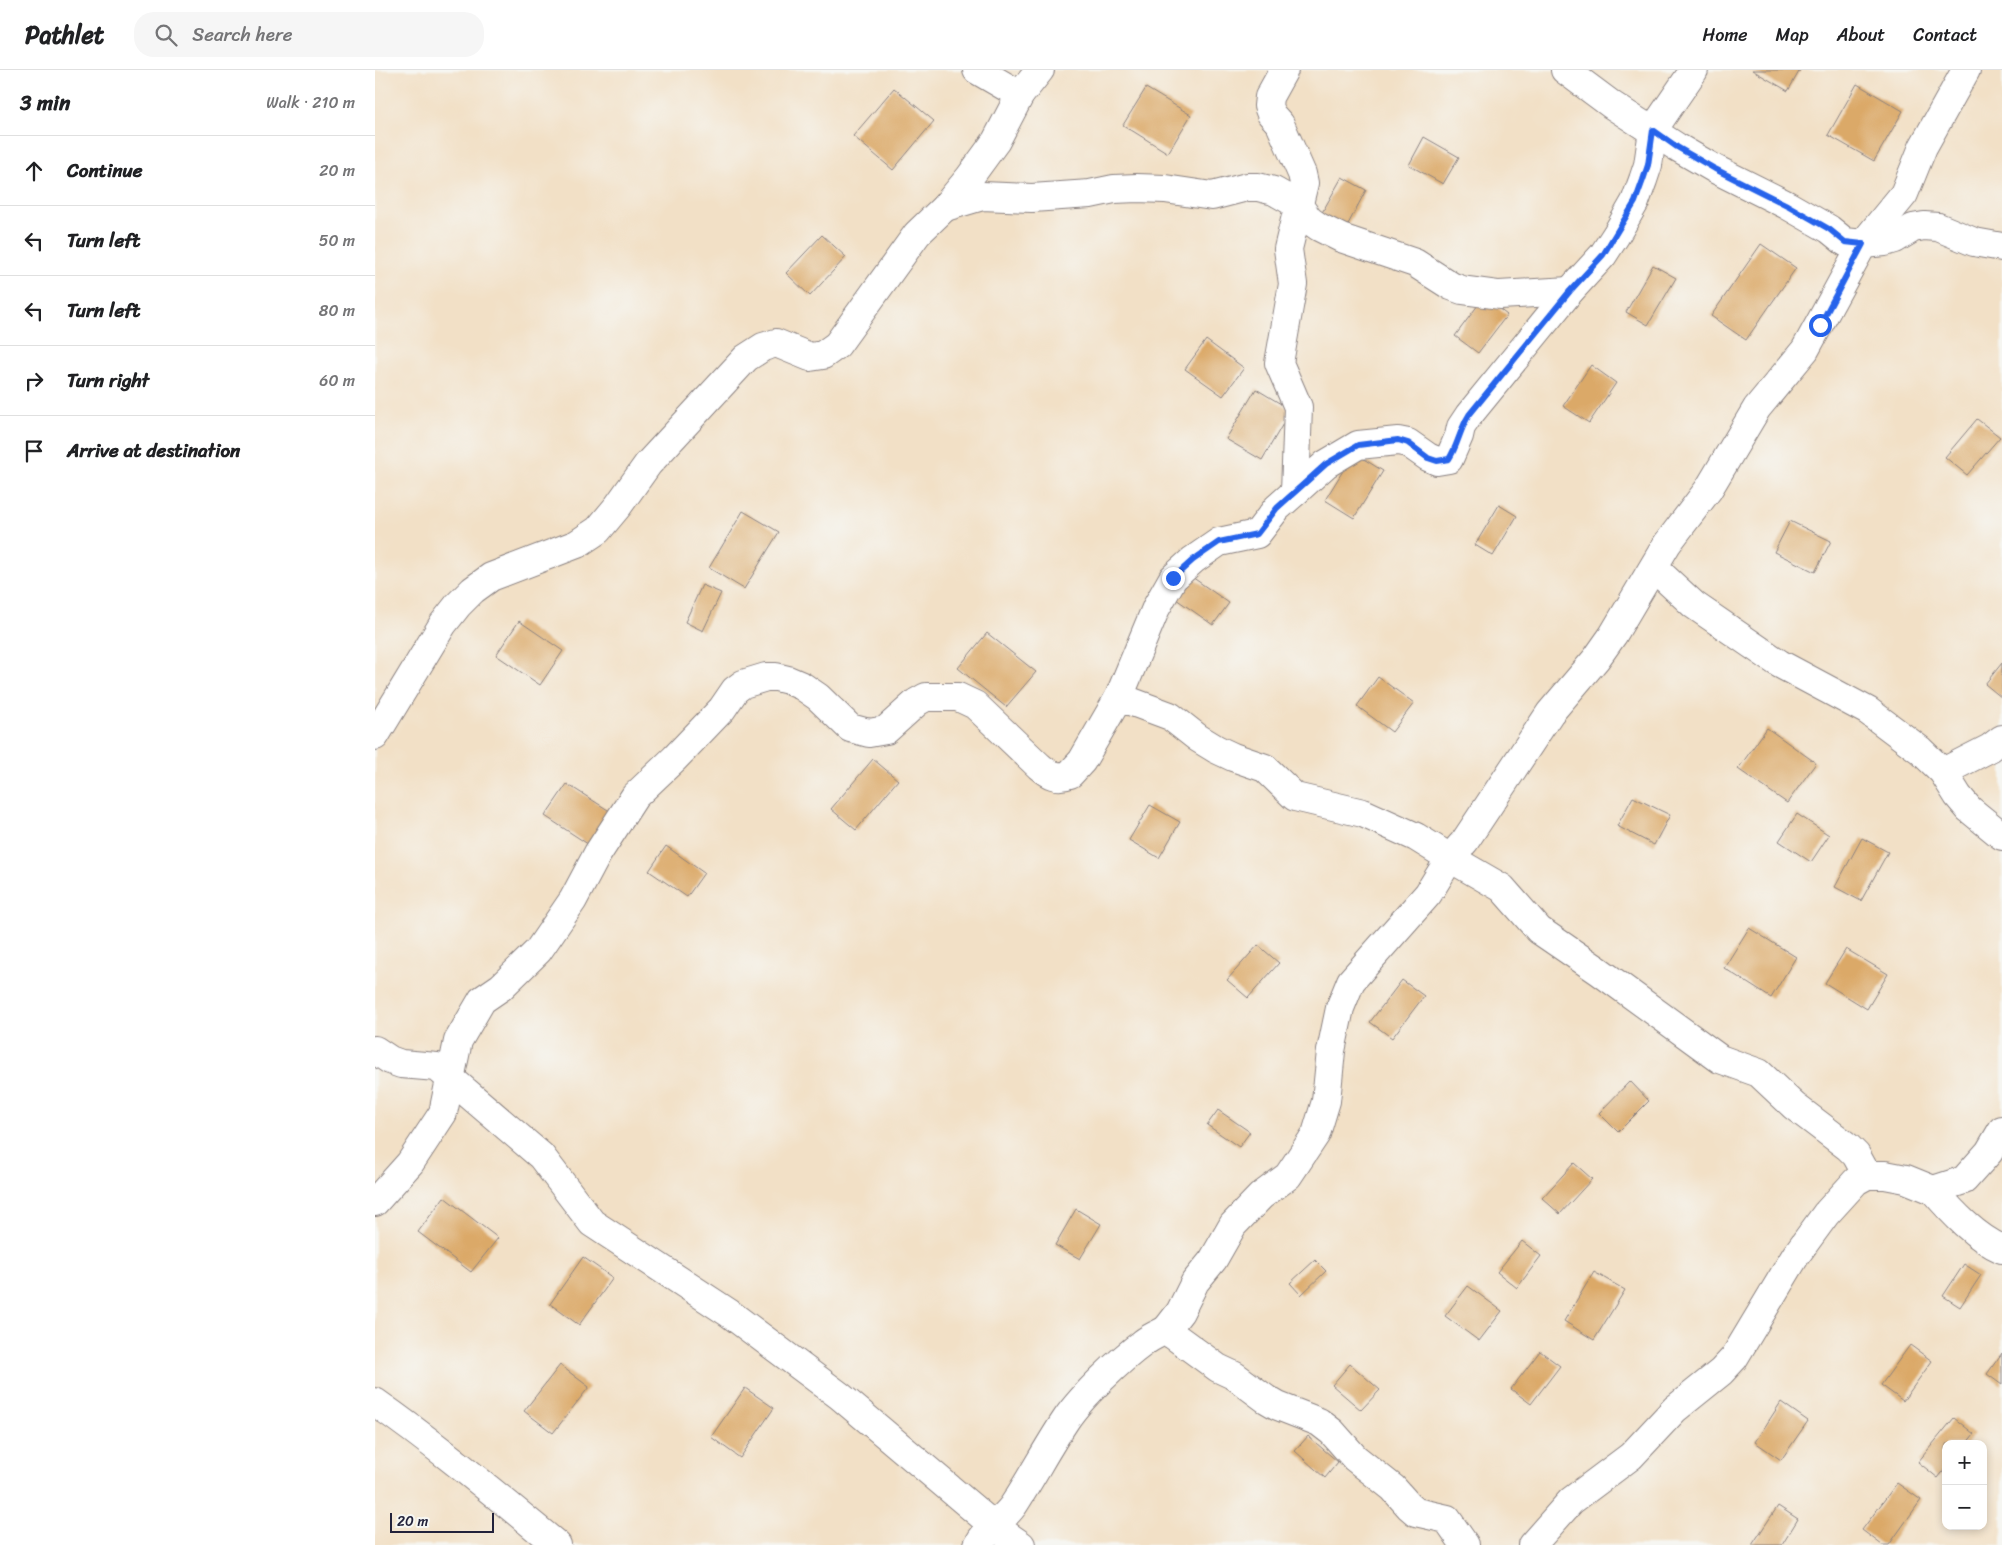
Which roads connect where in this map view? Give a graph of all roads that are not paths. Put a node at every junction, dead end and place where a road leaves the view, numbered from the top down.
1 (977, 70) edge
2 (1040, 70) edge
3 (1284, 70) edge
4 (1565, 70) edge
5 (1694, 70) edge
6 (1967, 70) edge
7 (1020, 96) junction
8 (1653, 130) junction
9 (1299, 206) junction
10 (945, 207) junction
11 (1863, 244) junction
12 (2002, 247) edge
13 (1570, 291) junction
14 (1295, 492) junction
15 (1654, 568) junction
16 (1119, 697) junction
17 (375, 736) edge
18 (2002, 739) edge
19 (1943, 772) junction
20 (2002, 836) edge
21 (1450, 858) junction
22 (375, 1050) edge
23 (451, 1078) junction
24 (2002, 1130) edge
25 (1867, 1175) junction
26 (1964, 1180) junction
27 (1933, 1190) junction
28 (375, 1202) edge
29 (1955, 1216) junction
30 (2002, 1249) edge
31 (1166, 1330) junction
32 (375, 1402) edge
33 (986, 1535) edge
34 (557, 1545) edge
35 (1021, 1545) edge
36 (1465, 1545) edge
37 (1532, 1545) edge

1 - 7 street
2 - 7 street
3 - 9 street
4 - 8 street
5 - 8 street
6 - 11 street
7 - 10 street
8 - 11 street
8 - 13 street
9 - 10 street
9 - 13 street
9 - 14 street
10 - 17 street
11 - 12 street
11 - 15 street
13 - 14 street
14 - 16 street
15 - 19 street
15 - 21 street
16 - 21 street
16 - 23 street
18 - 19 street
19 - 20 street
21 - 25 street
21 - 31 street
22 - 23 street
23 - 28 street
23 - 33 street
24 - 26 street
25 - 27 street
25 - 37 street
26 - 27 street
26 - 29 street
27 - 29 street
29 - 30 street
31 - 33 street
31 - 36 street
32 - 34 street
33 - 35 street

